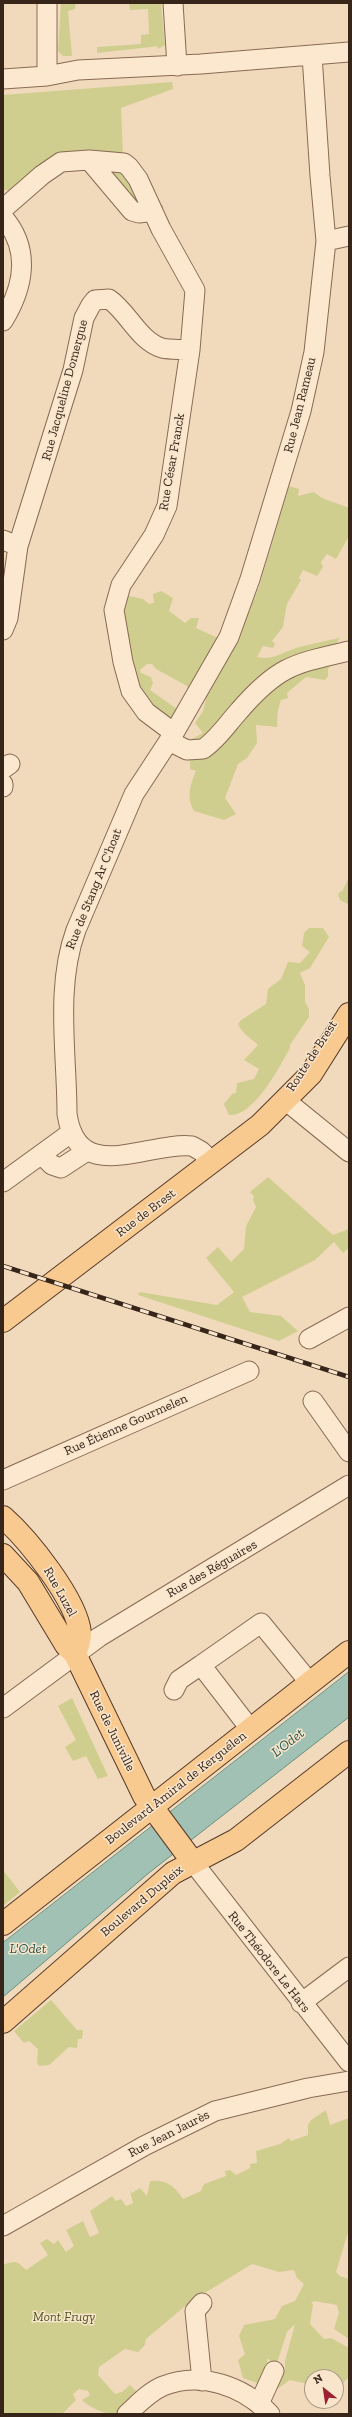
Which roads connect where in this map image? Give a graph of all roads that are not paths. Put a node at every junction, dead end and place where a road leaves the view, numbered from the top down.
1 (47, 3) edge
2 (173, 3) edge
3 (349, 52) edge
4 (312, 55) junction
5 (177, 66) junction
6 (47, 76) junction
7 (3, 79) edge
8 (89, 160) junction
9 (3, 209) edge
10 (153, 211) junction
11 (3, 217) edge
12 (349, 236) edge
13 (326, 241) junction
14 (3, 321) edge
15 (190, 350) junction
16 (11, 543) edge
17 (3, 630) edge
18 (345, 652) edge
19 (172, 737) junction
20 (349, 1004) edge
21 (349, 1014) edge
22 (285, 1100) junction
23 (72, 1132) junction
24 (87, 1151) junction
25 (349, 1152) edge
26 (47, 1160) junction
27 (212, 1162) junction
28 (3, 1182) edge
29 (349, 1317) edge
30 (3, 1321) edge
31 (309, 1339) dead end
32 (249, 1371) dead end
33 (313, 1401) dead end
34 (349, 1452) edge
35 (3, 1480) edge
36 (349, 1485) edge
37 (3, 1517) edge
38 (3, 1555) edge
39 (349, 1652) edge
40 (76, 1654) junction
41 (201, 1665) junction
42 (310, 1683) junction
43 (174, 1690) dead end
44 (3, 1708) edge
45 (251, 1730) junction
46 (349, 1752) edge
47 (155, 1814) junction
48 (187, 1855) junction
49 (3, 1924) edge
50 (349, 1967) edge
51 (301, 2003) junction
52 (3, 2022) edge
53 (348, 2061) edge
54 (343, 2081) edge
55 (3, 2226) edge
56 (202, 2303) dead end
57 (274, 2371) dead end
58 (202, 2381) junction
59 (264, 2409) edge
60 (138, 2411) edge

1 - 6 street
2 - 5 street
3 - 4 street
4 - 5 street
4 - 13 street, Rue Jean Rameau
5 - 6 street
6 - 7 street
8 - 9 street, Rue César Franck
8 - 10 street
8 - 10 street, Rue César Franck
10 - 15 street, Rue César Franck
11 - 14 street
12 - 13 street
13 - 19 street, Rue Jean Rameau
15 - 16 street, Rue Jacqueline Domergue
15 - 19 street, Rue César Franck
16 - 17 street, Rue Jacqueline Domergue
18 - 19 street, Rue César Franck
19 - 23 street, Rue de Stang Ar C'hoat
20 - 22 main road, Route de Brest
21 - 22 main road, Route de Brest
22 - 25 street
22 - 27 main road, Rue de Brest
23 - 24 street, Rue de Stang Ar C'hoat
23 - 26 street
24 - 26 street
24 - 27 street
26 - 28 street
27 - 30 main road, Rue de Brest
29 - 31 street
32 - 35 street, Rue Étienne Gourmelen
33 - 34 street
36 - 40 street, Rue des Réguaires
37 - 40 main road, Rue Luzel
38 - 40 main road, Rue Luzel
39 - 42 main road, Boulevard Amiral de Kerguélen
40 - 44 street, Rue des Réguaires
40 - 47 main road, Rue de Juniville
41 - 42 street
41 - 43 street
41 - 45 street
42 - 45 main road, Boulevard Amiral de Kerguélen
45 - 47 main road, Boulevard Amiral de Kerguélen
46 - 48 main road, Boulevard Dupleix
47 - 48 main road, Rue de Juniville
47 - 49 main road, Boulevard Amiral de Kerguélen
48 - 51 street, Rue Théodore Le Hars
48 - 52 main road, Boulevard Dupleix
50 - 51 street
51 - 53 street, Rue Théodore Le Hars
53 - 54 street, Rue Théodore Le Hars
54 - 55 street, Rue Jean Jaurès
56 - 58 street
57 - 59 street
58 - 59 street
58 - 60 street

